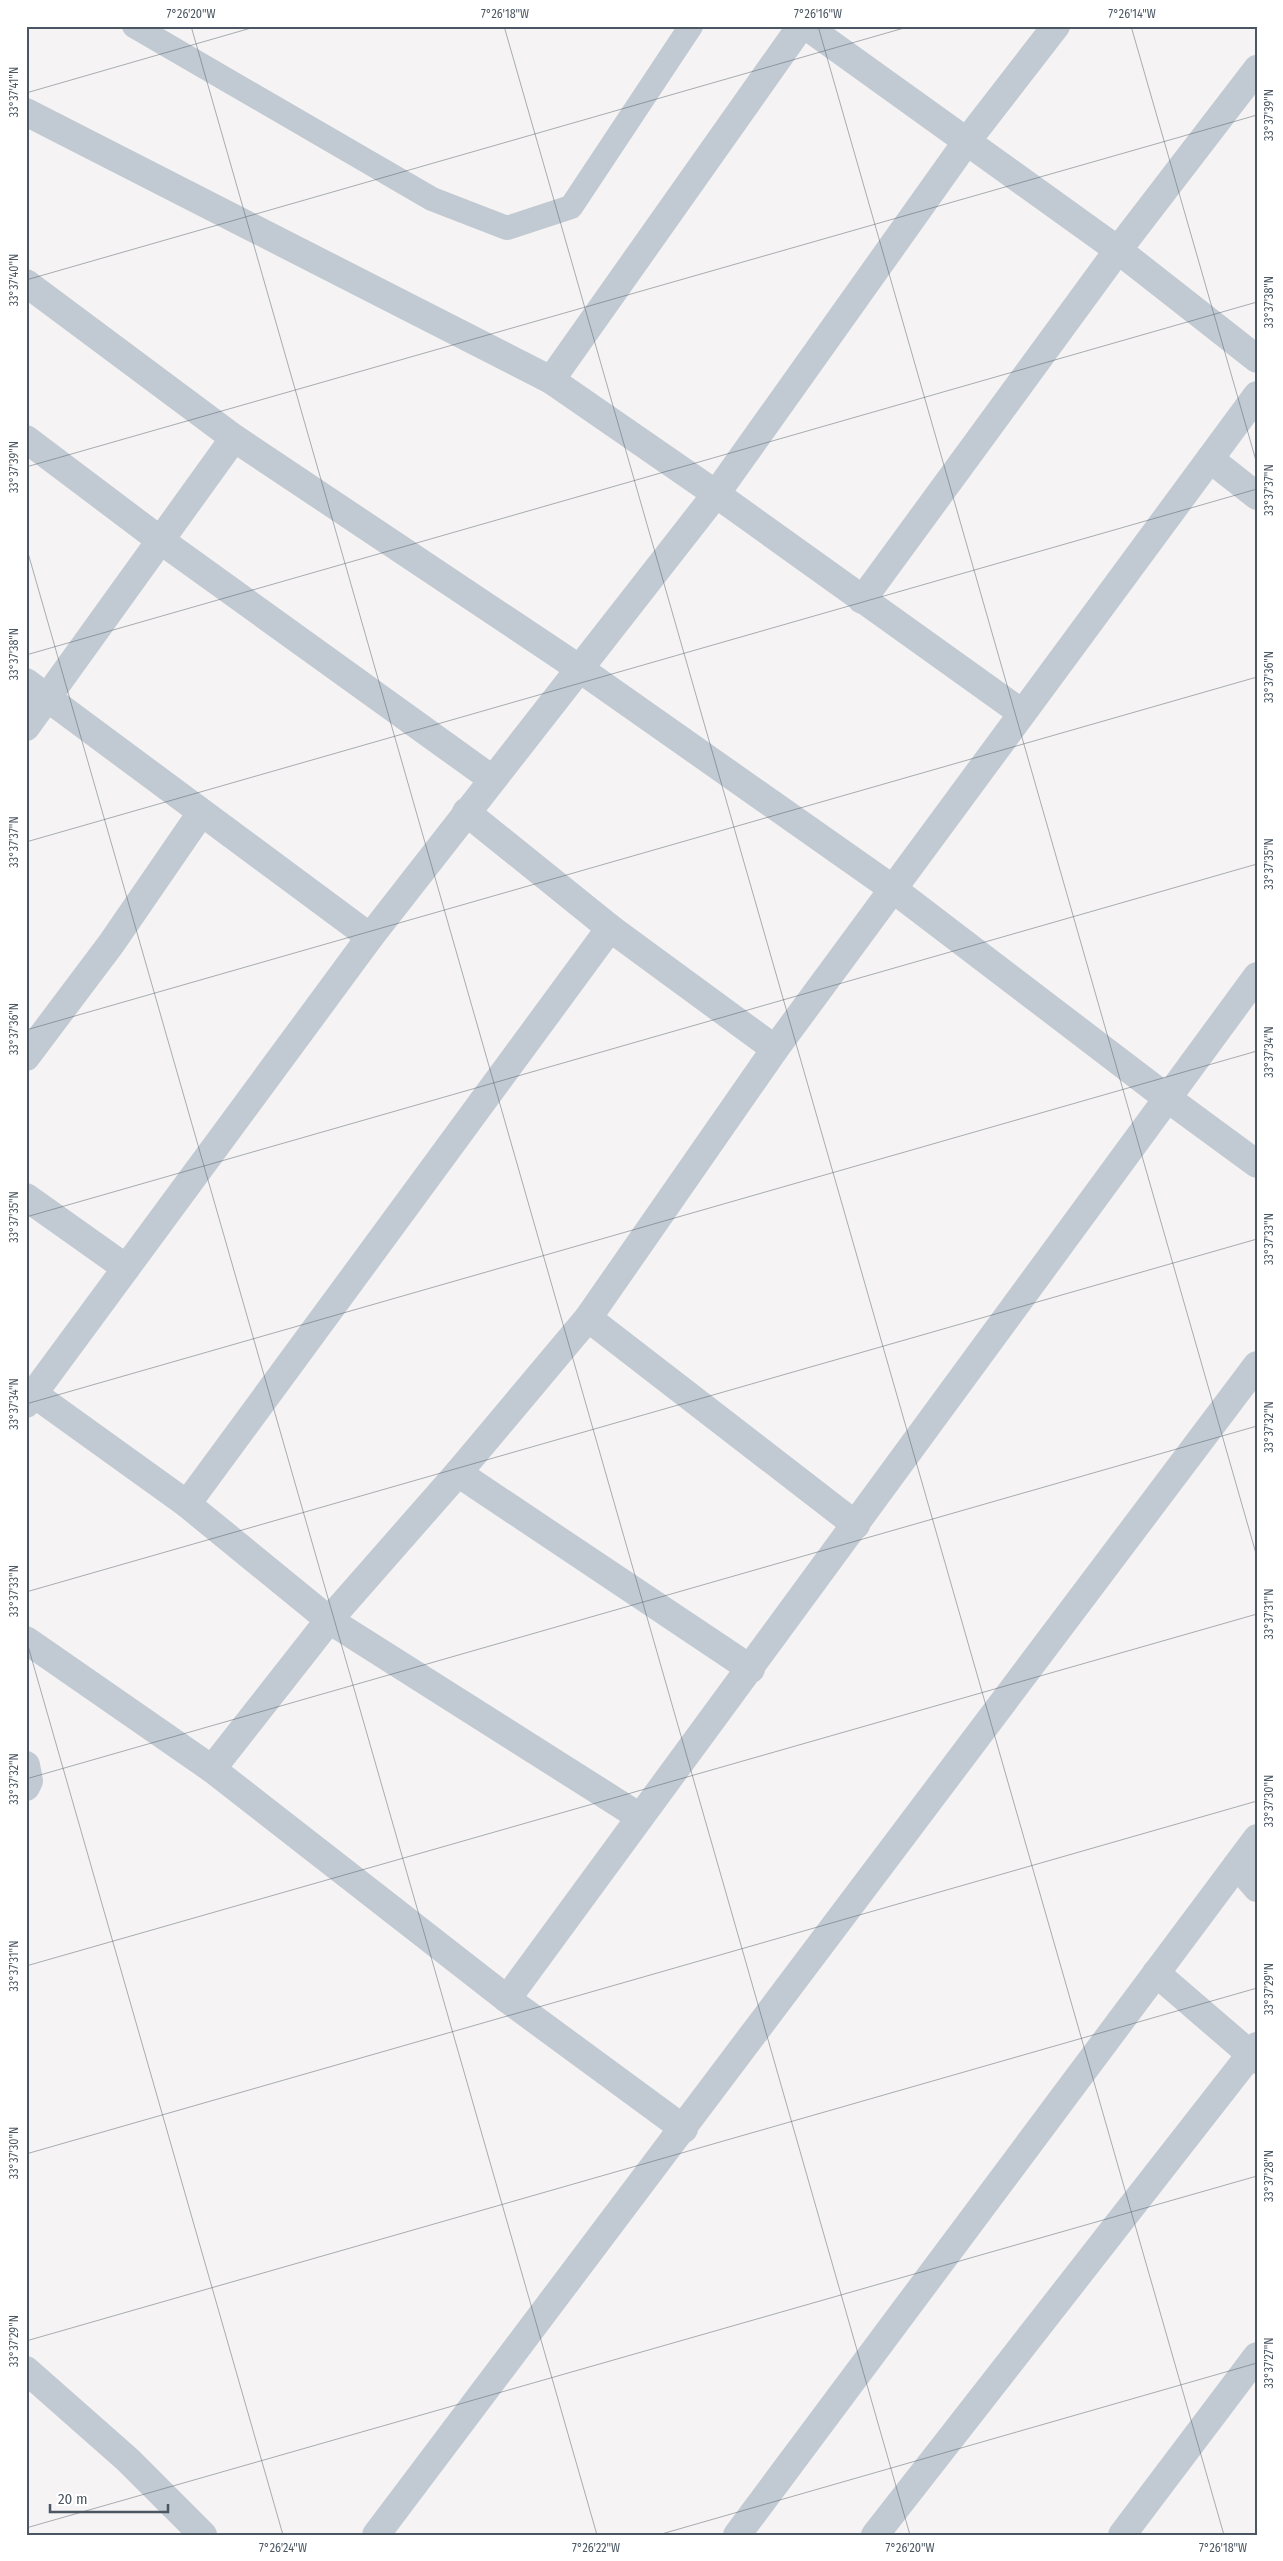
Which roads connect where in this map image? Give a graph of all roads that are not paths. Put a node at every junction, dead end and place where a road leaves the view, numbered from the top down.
1 (134, 26) edge
2 (692, 26) edge
3 (802, 26) edge
4 (806, 26) edge
5 (1056, 26) edge
6 (1257, 69) edge
7 (26, 112) edge
8 (967, 141) junction
9 (1118, 250) junction
10 (26, 283) edge
11 (1257, 359) edge
12 (551, 380) junction
13 (1257, 395) edge
14 (234, 438) junction
15 (26, 439) edge
16 (1210, 459) junction
17 (716, 494) junction
18 (1257, 496) edge
19 (160, 540) junction
20 (862, 600) junction
21 (580, 669) junction
22 (26, 682) edge
23 (47, 699) junction
24 (1022, 713) junction
25 (26, 727) edge
26 (492, 779) junction
27 (201, 812) junction
28 (466, 812) junction
29 (893, 889) junction
30 (610, 928) junction
31 (370, 937) junction
32 (1257, 976) edge
33 (775, 1049) junction
34 (26, 1057) edge
35 (1167, 1098) junction
36 (1257, 1164) edge
37 (26, 1197) edge
38 (126, 1268) junction
39 (588, 1318) junction
40 (1257, 1365) edge
41 (30, 1399) edge
42 (458, 1473) junction
43 (188, 1504) junction
44 (856, 1525) junction
45 (329, 1620) junction
46 (26, 1640) edge
47 (751, 1669) junction
48 (26, 1765) edge
49 (212, 1769) junction
50 (26, 1787) edge
51 (640, 1817) junction
52 (1257, 1838) edge
53 (1237, 1865) junction
54 (1257, 1888) edge
55 (1156, 1973) junction
56 (507, 1999) junction
57 (1255, 2054) edge
58 (684, 2129) junction
59 (1257, 2356) edge
60 (26, 2370) edge
61 (203, 2535) edge
62 (376, 2535) edge
63 (737, 2535) edge
64 (875, 2535) edge
65 (1122, 2535) edge

1 - 2 lane
3 - 12 street
4 - 8 street
5 - 8 street
6 - 9 street
7 - 12 street
8 - 9 street
8 - 17 street
9 - 11 street
9 - 20 street
10 - 14 street
12 - 17 street
13 - 16 street
14 - 19 street
14 - 21 street
15 - 19 street
16 - 18 street
16 - 24 street
17 - 20 street
17 - 21 street
19 - 23 street
19 - 26 street
20 - 24 street
21 - 26 street
21 - 29 street
22 - 23 street
23 - 25 street
23 - 27 street
24 - 29 street
26 - 28 street
27 - 31 street
27 - 34 street
28 - 30 street
28 - 31 street
29 - 33 street
29 - 35 street
30 - 33 street
30 - 43 street
31 - 38 street
32 - 35 street
33 - 39 street
35 - 36 street
35 - 44 street
37 - 38 street
38 - 41 street
39 - 42 street
39 - 44 street
40 - 58 street
41 - 43 street
42 - 45 street
42 - 47 street
43 - 45 street
44 - 47 street
45 - 49 street
45 - 51 street
46 - 49 street
47 - 51 street
48 - 50 street
49 - 56 street
51 - 56 street
52 - 53 street
53 - 54 street
53 - 55 street
55 - 57 street
55 - 63 street
56 - 58 street
57 - 64 street
58 - 62 street
59 - 65 street
60 - 61 street

